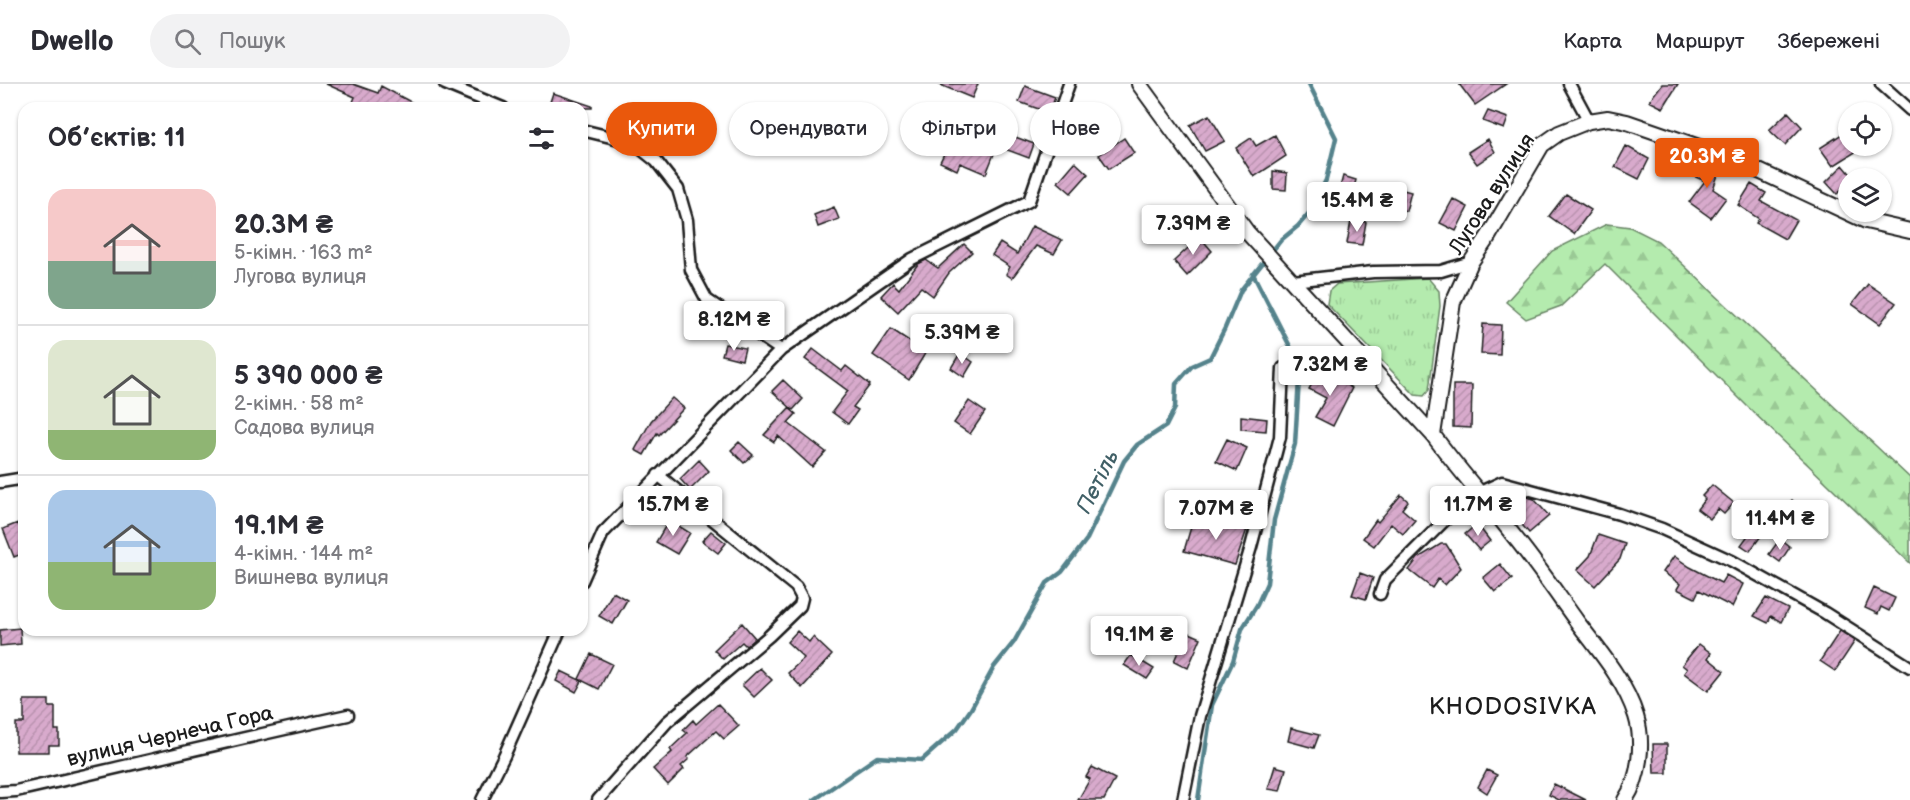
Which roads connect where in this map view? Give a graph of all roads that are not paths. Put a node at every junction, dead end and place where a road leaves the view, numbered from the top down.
1 (445, 84) edge
2 (1069, 84) edge
3 (1139, 84) edge
4 (1569, 84) edge
5 (1881, 84) edge
6 (488, 102) edge
7 (1910, 110) edge
8 (1589, 121) junction
9 (588, 131) edge
10 (1910, 231) edge
11 (1471, 262) junction
12 (1289, 277) junction
13 (781, 350) junction
14 (1283, 368) dead end
15 (1433, 435) junction
16 (658, 475) junction
17 (18, 479) edge
18 (0, 482) edge
19 (1478, 493) junction
20 (588, 567) edge
21 (1380, 594) dead end
22 (557, 636) edge
23 (1910, 668) edge
24 (348, 715) dead end
25 (0, 792) edge
26 (1631, 797) edge
27 (482, 800) edge
28 (598, 800) edge
29 (1183, 800) edge

1 - 6 street
2 - 13 street
3 - 12 street
4 - 8 street
5 - 7 street
8 - 10 street, Лугова вулиця
8 - 11 street, Лугова вулиця
9 - 13 street
11 - 12 street
11 - 15 street, Лугова вулиця
12 - 15 street
13 - 16 street
14 - 29 street
15 - 19 street
16 - 20 street
16 - 28 street
17 - 18 street
19 - 21 street
19 - 23 street
19 - 26 street
22 - 27 street
24 - 25 street, вулиця Чернеча Гора

